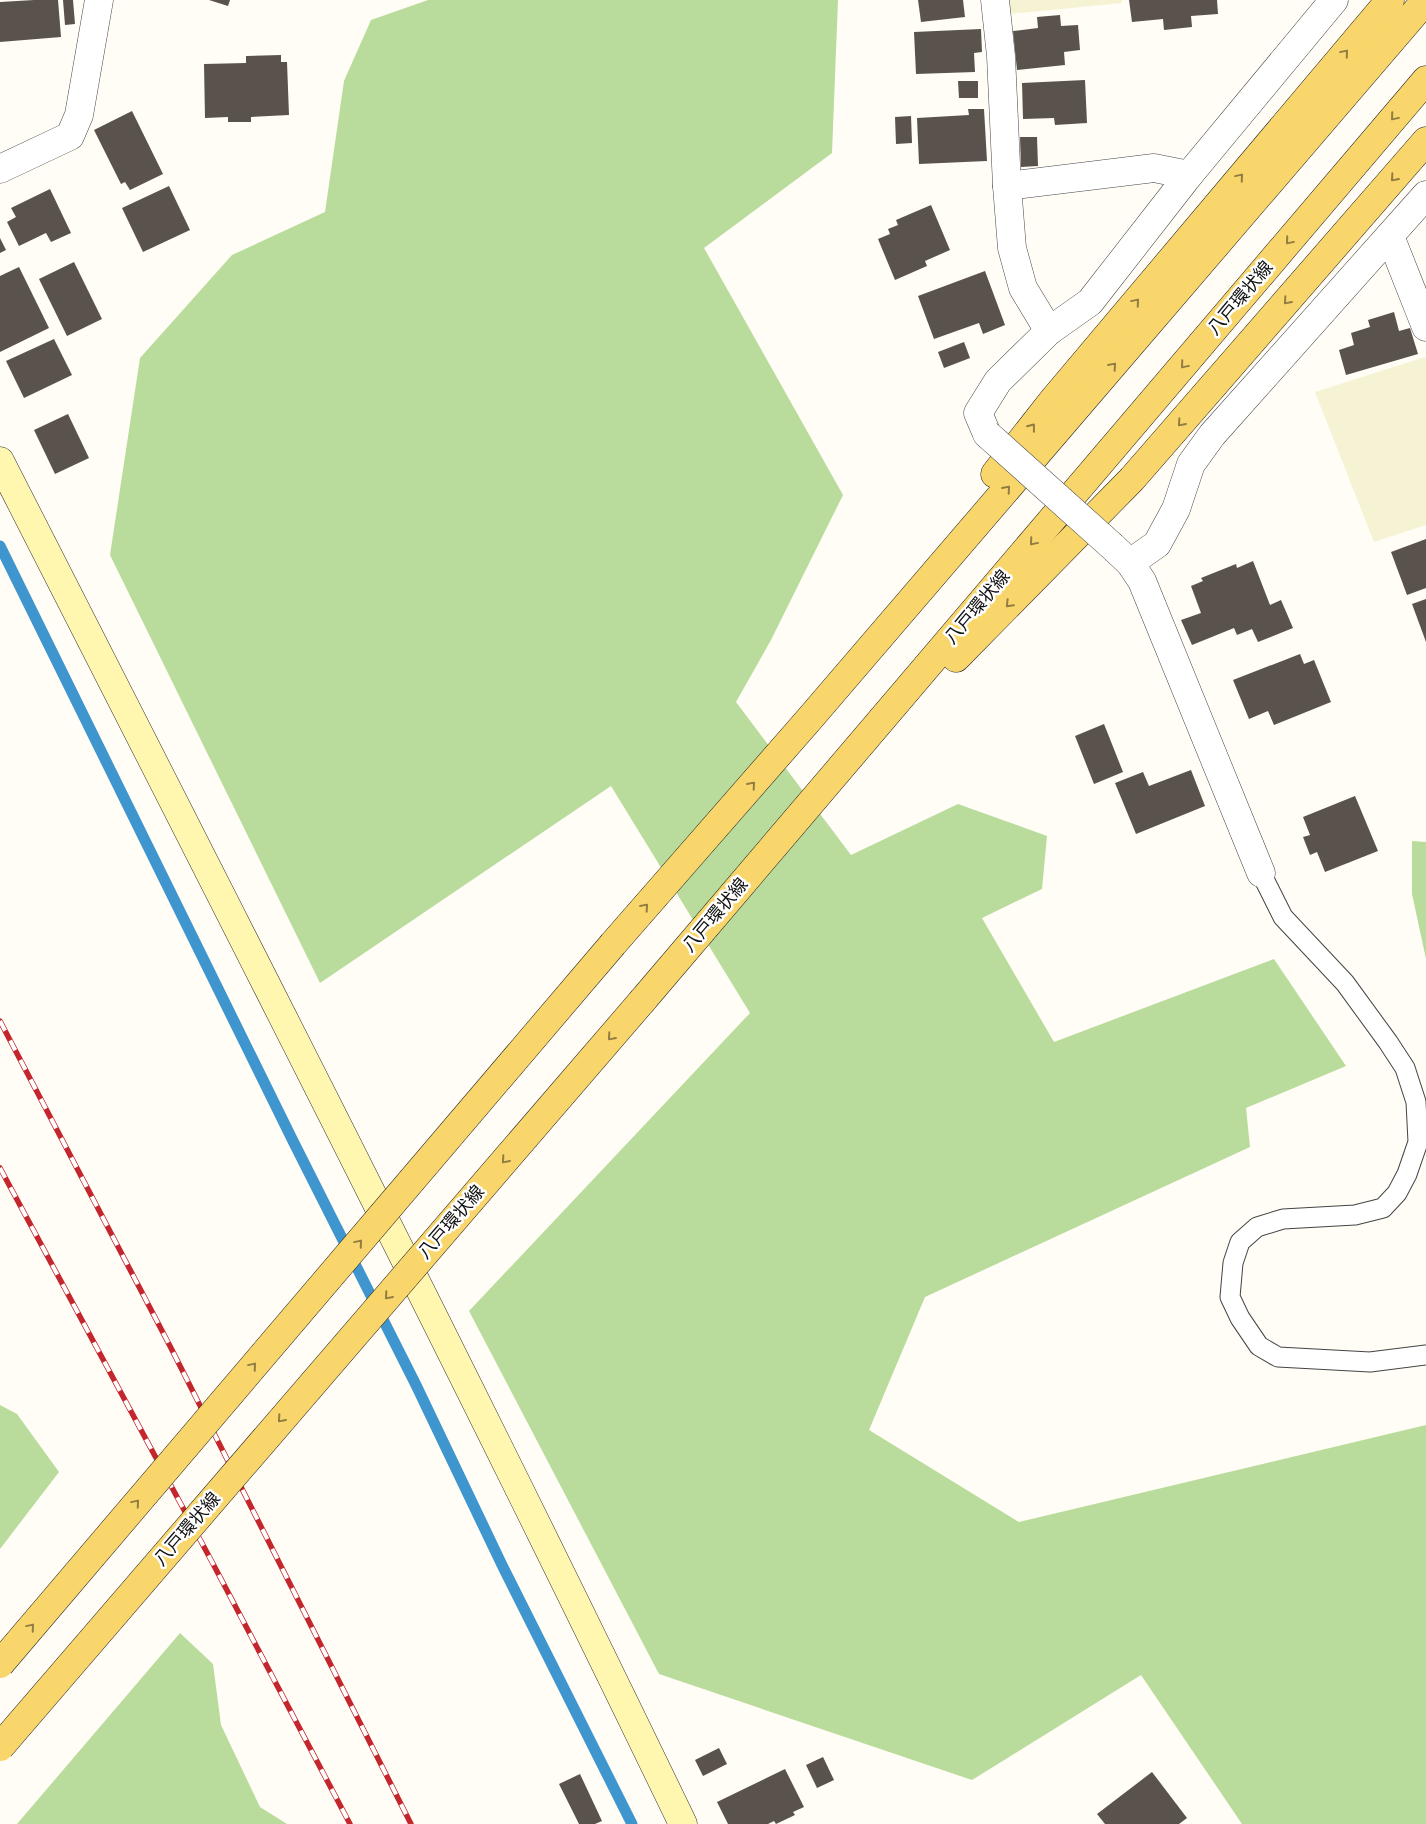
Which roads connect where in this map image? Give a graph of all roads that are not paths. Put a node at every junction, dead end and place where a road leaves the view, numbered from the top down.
1 (99, 0) edge
2 (995, 0) edge
3 (1334, 0) edge
4 (1390, 0) edge
5 (1426, 0) edge
6 (1426, 80) edge
7 (1426, 141) edge
8 (0, 169) edge
9 (1189, 175) junction
10 (1007, 186) junction
11 (1426, 194) edge
12 (1390, 236) junction
13 (1426, 327) edge
14 (1049, 331) junction
15 (0, 461) edge
16 (1122, 555) junction
17 (812, 716) junction
18 (802, 813) junction
19 (1261, 873) joint
20 (1426, 1355) edge
21 (0, 1664) edge
22 (0, 1747) edge
23 (683, 1824) edge

1 - 8 street
2 - 10 street
3 - 9 street
17 -> 4 main road
17 -> 5 main road
6 -> 18 main road, 八戸環状線
7 -> 18 main road
9 - 10 street
9 - 14 street
10 - 14 street
11 - 12 street
12 - 13 street
12 - 16 street
14 - 16 street, bridge
15 - 23 street
16 - 19 street
21 -> 17 main road, bridge
18 -> 22 main road, 八戸環状線, bridge
19 - 20 lane

